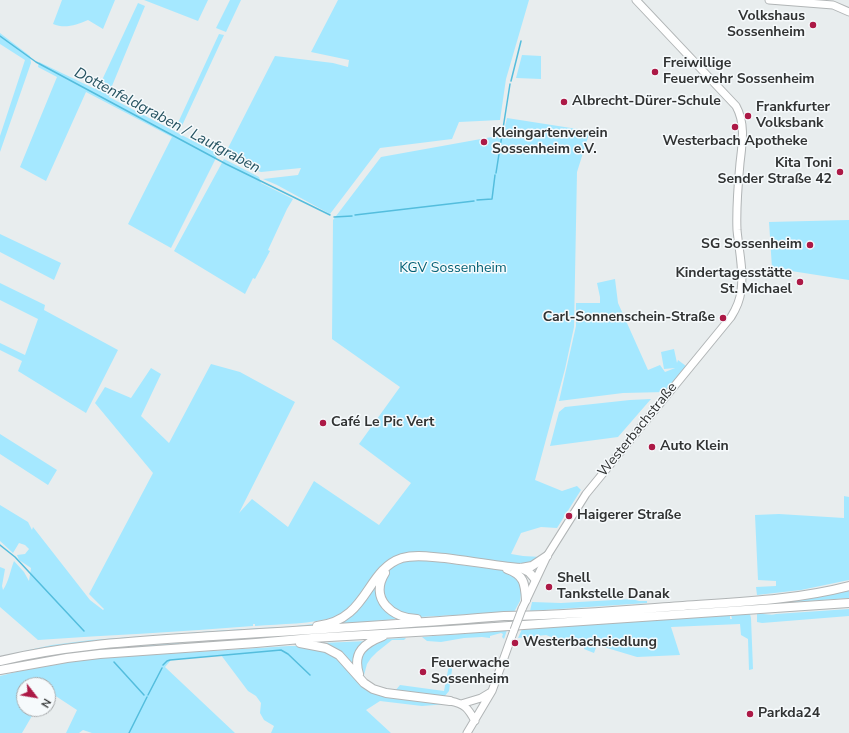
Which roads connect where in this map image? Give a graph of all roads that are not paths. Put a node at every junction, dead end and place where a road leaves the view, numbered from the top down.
1 (636, 0) edge
2 (769, 0) edge
3 (849, 12) edge
4 (547, 556) junction
5 (520, 571) junction
6 (535, 579) junction
7 (849, 586) edge
8 (526, 600) junction
9 (849, 603) edge
10 (438, 622) junction
11 (288, 631) junction
12 (390, 633) junction
13 (286, 641) junction
14 (0, 662) edge
15 (0, 670) edge
16 (360, 677) junction
17 (492, 691) junction
18 (450, 701) joint
19 (461, 704) junction
20 (475, 721) junction
21 (467, 733) edge

1 - 4 main road, Westerbachstraße
2 - 3 main road
4 - 5 highway
4 - 6 main road, Westerbachstraße
5 - 6 highway
5 - 8 highway
5 - 10 highway
5 - 11 highway
6 - 8 main road, Westerbachstraße
7 - 10 highway
8 - 17 main road, Westerbachstraße, bridge
9 - 12 highway
10 - 11 highway
11 - 14 highway
12 - 13 highway
12 - 16 highway
13 - 15 highway
13 - 16 highway
16 - 18 highway
17 - 19 main road
17 - 20 main road, Westerbachstraße
18 - 19 main road
19 - 20 main road
20 - 21 main road, Westerbachstraße

